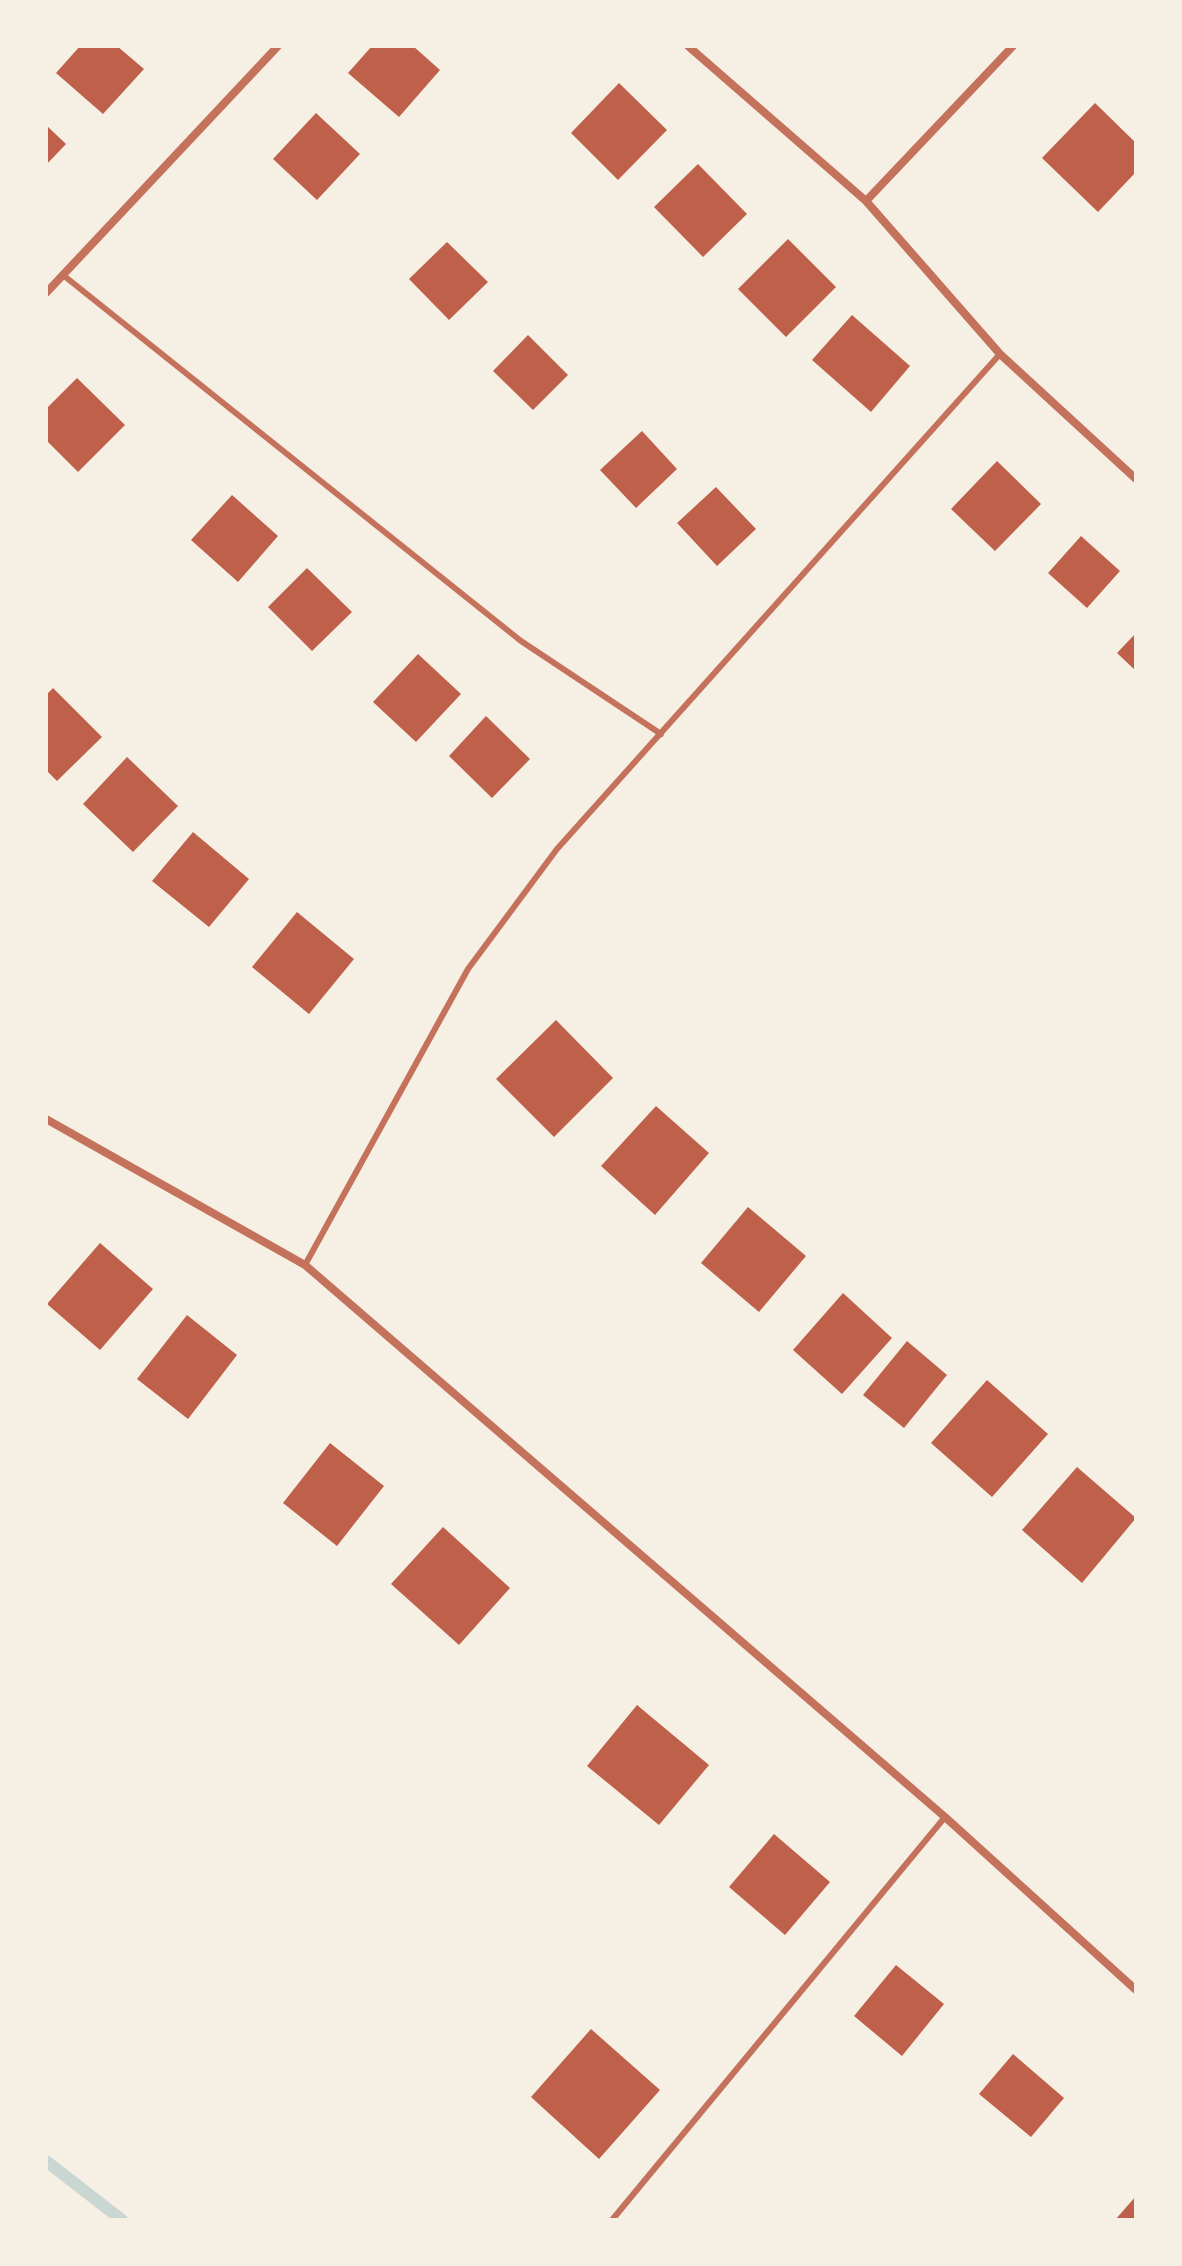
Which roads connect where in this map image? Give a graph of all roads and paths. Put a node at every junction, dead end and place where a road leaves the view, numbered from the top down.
1 (278, 46) edge
2 (688, 46) edge
3 (1013, 46) edge
4 (866, 201) junction
5 (63, 275) junction
6 (46, 293) edge
7 (1000, 354) junction
8 (1136, 479) edge
9 (661, 734) junction
10 (46, 1119) edge
11 (305, 1265) junction
12 (945, 1817) junction
13 (1136, 1990) edge
14 (612, 2220) edge

1 - 5 street
2 - 4 street
3 - 4 street
4 - 7 street
5 - 6 street
5 - 9 lane
7 - 8 street
7 - 9 lane
9 - 11 lane
10 - 11 street
11 - 12 street
12 - 13 street
12 - 14 lane

